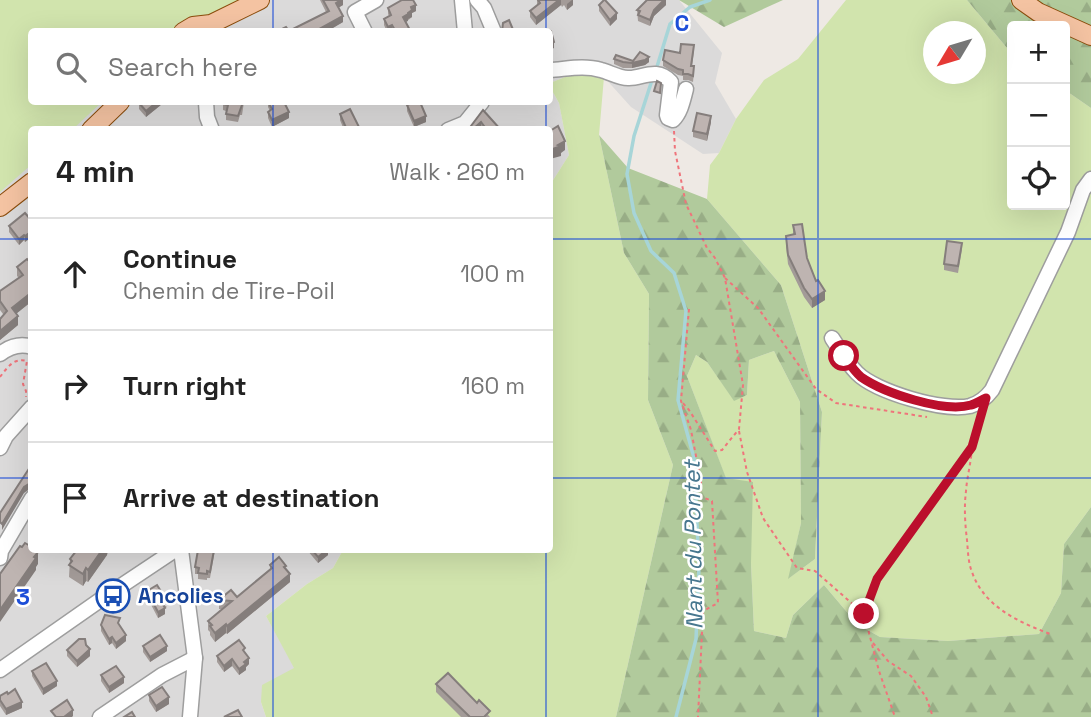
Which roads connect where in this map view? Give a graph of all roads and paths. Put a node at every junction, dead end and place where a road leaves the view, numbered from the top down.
1 (260, 0) edge
2 (267, 0) edge
3 (376, 0) edge
4 (462, 0) edge
5 (478, 0) edge
6 (485, 0) edge
7 (1021, 0) edge
8 (208, 28) edge
9 (227, 28) edge
10 (363, 28) edge
11 (465, 28) edge
12 (492, 28) edge
13 (1091, 36) edge
14 (553, 70) edge
15 (686, 89) dead end
16 (117, 105) edge
17 (206, 105) edge
18 (467, 105) edge
19 (480, 105) edge
20 (673, 120) junction
21 (95, 126) edge
22 (210, 126) edge
23 (464, 126) edge
24 (1091, 178) edge
25 (28, 185) edge
26 (0, 207) edge
27 (689, 309) dead end
28 (832, 338) dead end
29 (28, 346) edge
30 (0, 354) edge
31 (0, 377) edge
32 (986, 398) junction
33 (28, 399) edge
34 (681, 401) junction
35 (28, 404) edge
36 (739, 429) junction
37 (972, 447) junction
38 (0, 448) edge
39 (28, 505) edge
40 (170, 553) edge
41 (181, 553) edge
42 (0, 558) edge
43 (864, 614) junction
44 (1050, 634) dead end
45 (873, 642) junction
46 (195, 658) junction
47 (0, 670) edge
48 (100, 717) edge
49 (190, 717) edge
50 (698, 717) edge
51 (895, 717) edge
52 (933, 717) edge

1 - 8 main road
2 - 9 main road
3 - 10 street
4 - 11 street
5 - 6 street
5 - 12 street
7 - 13 main road
14 - 20 street
15 - 20 street
16 - 21 main road
17 - 22 street
18 - 23 street
19 - 23 street
20 - 36 path
24 - 32 street
25 - 26 main road
27 - 34 path
28 - 32 street
29 - 30 street
31 - 33 path
32 - 37 path
34 - 36 path
34 - 50 path
35 - 38 street
36 - 43 path
37 - 43 path
37 - 44 path
39 - 42 street
40 - 47 street
41 - 46 street
43 - 45 path
45 - 51 path
45 - 52 path
46 - 48 street
46 - 49 street

